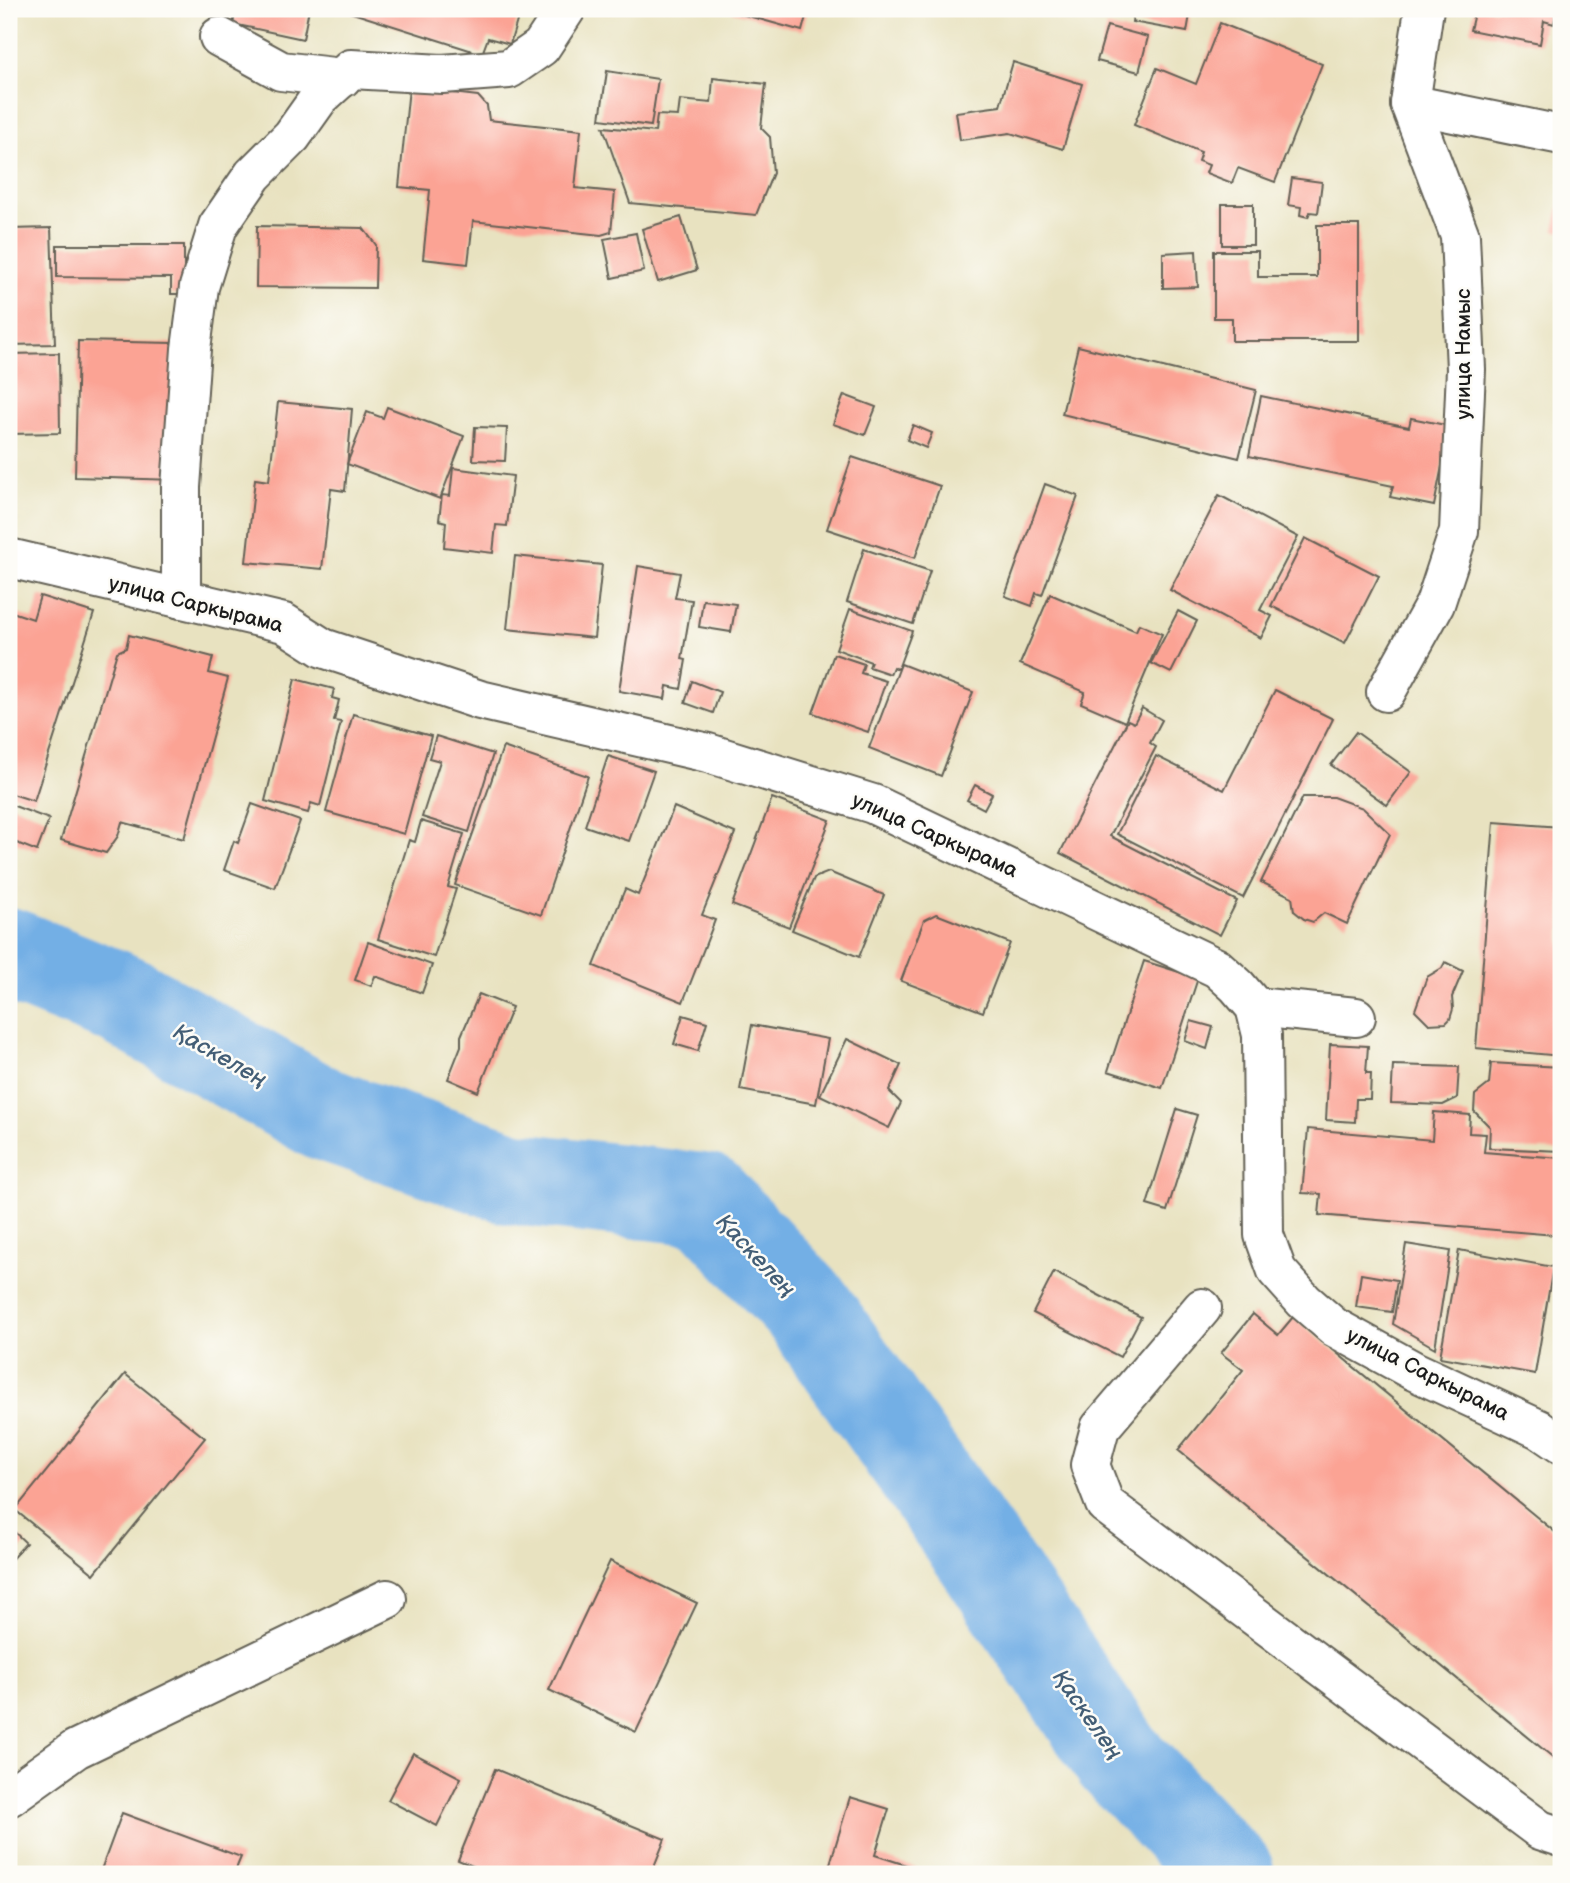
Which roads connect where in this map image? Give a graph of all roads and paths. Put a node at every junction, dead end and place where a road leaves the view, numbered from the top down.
1 (566, 9) edge
2 (1424, 9) edge
3 (219, 37) dead end
4 (342, 78) junction
5 (1410, 104) junction
6 (1561, 135) edge
7 (9, 558) edge
8 (181, 599) junction
9 (1386, 692) dead end
10 (1255, 1007) junction
11 (1356, 1017) dead end
12 (1202, 1308) dead end
13 (1561, 1444) edge
14 (387, 1599) dead end
15 (9, 1797) edge
16 (1561, 1838) edge

1 - 4 street
2 - 5 street, улица Намыс
3 - 4 street
4 - 8 street
5 - 6 street
5 - 9 street, улица Намыс
7 - 8 street, улица Саркырама
8 - 10 street, улица Саркырама
10 - 11 street
10 - 13 street, улица Саркырама
12 - 16 street
14 - 15 street

